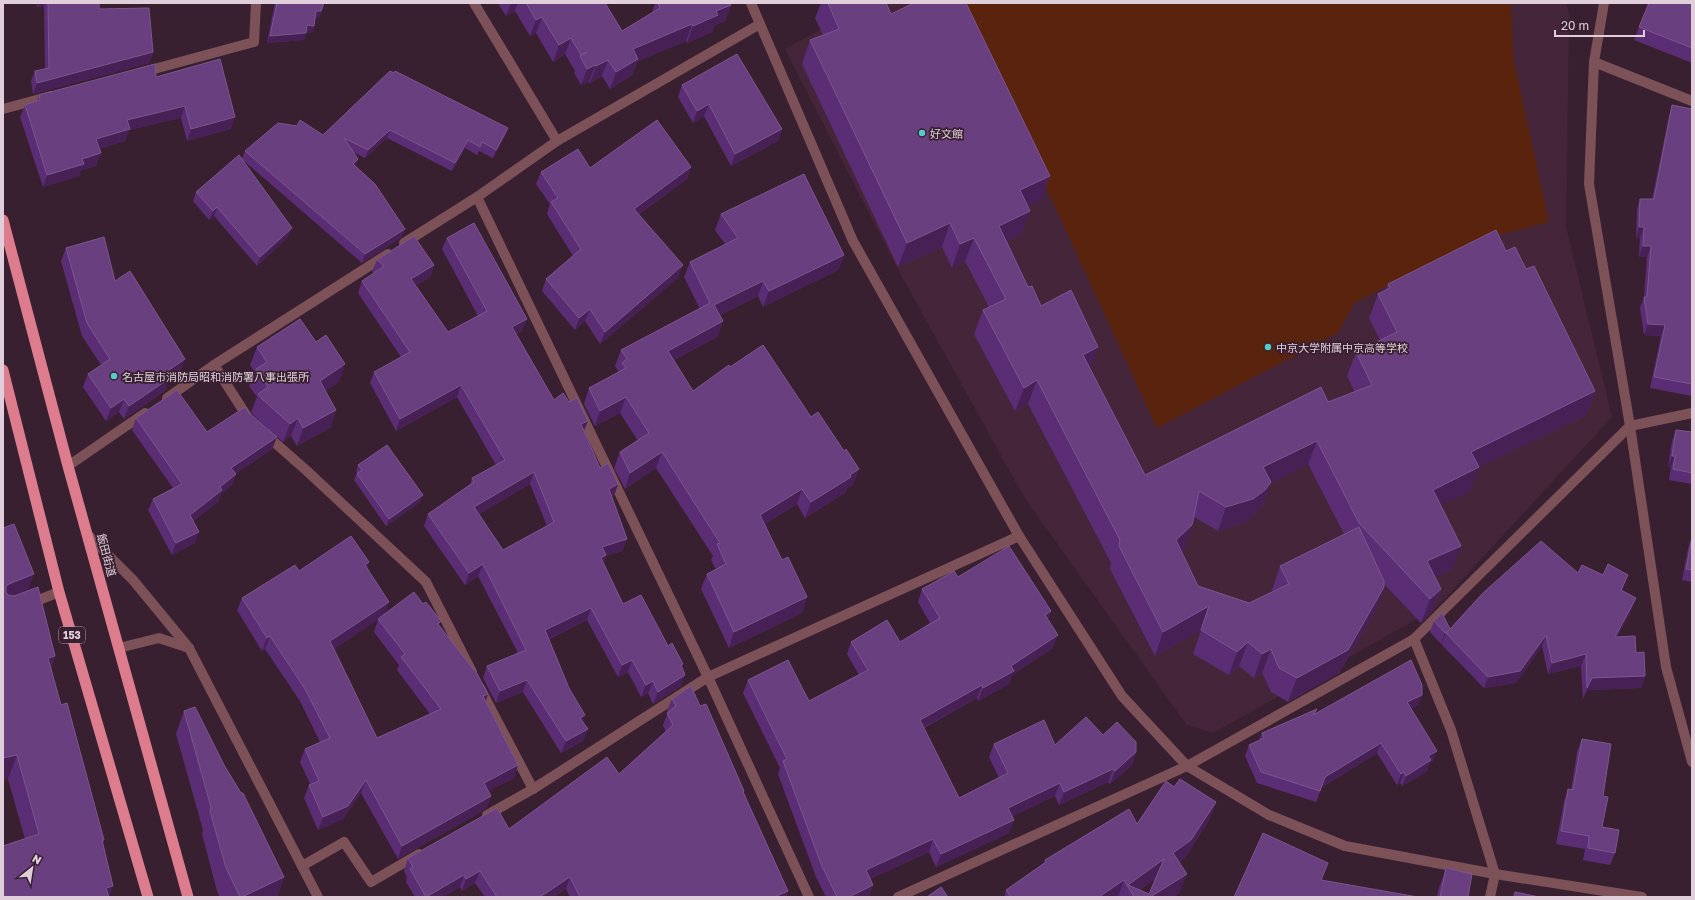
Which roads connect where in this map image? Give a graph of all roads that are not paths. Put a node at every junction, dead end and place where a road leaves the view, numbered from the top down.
1 (256, 3) edge
2 (474, 3) edge
3 (751, 3) edge
4 (1604, 3) edge
5 (760, 24) junction
6 (1594, 62) junction
7 (133, 74) edge
8 (58, 94) edge
9 (1692, 101) edge
10 (3, 109) edge
11 (557, 141) junction
12 (476, 197) junction
13 (3, 220) edge
14 (214, 365) junction
15 (3, 370) edge
16 (1692, 413) edge
17 (1630, 426) junction
18 (68, 466) junction
19 (88, 535) junction
20 (1019, 536) junction
21 (59, 592) junction
22 (3, 614) edge
23 (1414, 639) junction
24 (119, 648) junction
25 (189, 648) junction
26 (708, 677) junction
27 (1692, 762) edge
28 (1187, 766) junction
29 (533, 789) junction
30 (479, 820) edge
31 (425, 851) edge
32 (302, 866) junction
33 (1495, 874) junction
34 (148, 897) edge
35 (188, 897) edge
36 (318, 897) edge
37 (809, 897) edge
38 (898, 897) edge
39 (1490, 897) edge
40 (1642, 897) edge

1 - 7 street
2 - 11 street
3 - 5 street
4 - 6 street
5 - 11 street
5 - 20 street
6 - 9 street
6 - 17 street
8 - 10 street
11 - 12 street
12 - 14 street
12 - 26 street
13 - 18 highway, 飯田街道
14 - 18 street
14 - 29 street
15 - 21 highway, 153
16 - 17 street
17 - 23 street
17 - 27 street
18 - 19 highway, 飯田街道
19 - 24 highway, 飯田街道
19 - 25 street
20 - 26 street
20 - 28 street
21 - 22 street
21 - 34 highway, 153
23 - 28 street
23 - 33 street
24 - 25 street
24 - 35 highway, 飯田街道
25 - 32 street
26 - 29 street
26 - 37 street
28 - 33 street
28 - 38 street
29 - 30 street
31 - 32 street
32 - 36 street
33 - 39 street
33 - 40 street

